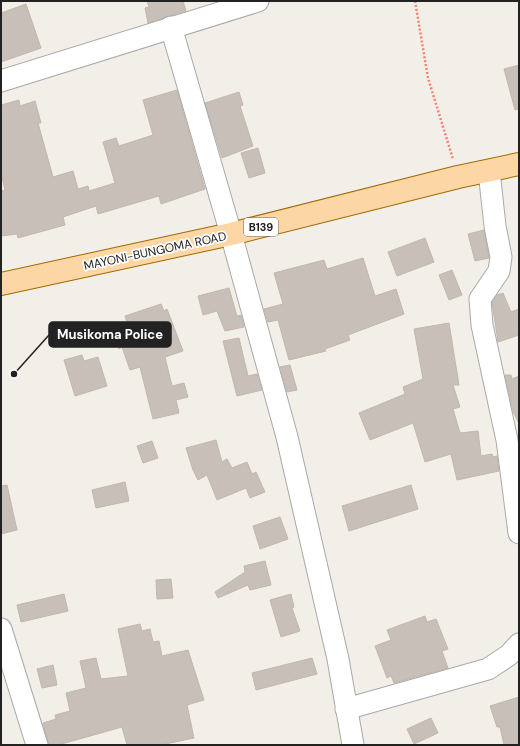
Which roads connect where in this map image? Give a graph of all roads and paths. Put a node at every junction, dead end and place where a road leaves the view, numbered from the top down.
1 (258, 1) edge
2 (415, 1) edge
3 (171, 27) junction
4 (1, 81) edge
5 (519, 164) edge
6 (489, 171) junction
7 (458, 177) junction
8 (231, 234) junction
9 (1, 284) edge
10 (519, 533) edge
11 (1, 629) edge
12 (519, 644) edge
13 (346, 709) junction
14 (37, 745) edge
15 (354, 745) edge

1 - 3 street
2 - 7 path
3 - 4 street
3 - 8 street
5 - 6 main road, MAYONI-BUNGOMA ROAD / B139
6 - 7 main road, MAYONI-BUNGOMA ROAD / B139
6 - 10 street
7 - 8 main road, MAYONI-BUNGOMA ROAD / B139
8 - 9 main road, MAYONI-BUNGOMA ROAD / B139
8 - 13 street
11 - 14 street
12 - 13 street
13 - 15 street

